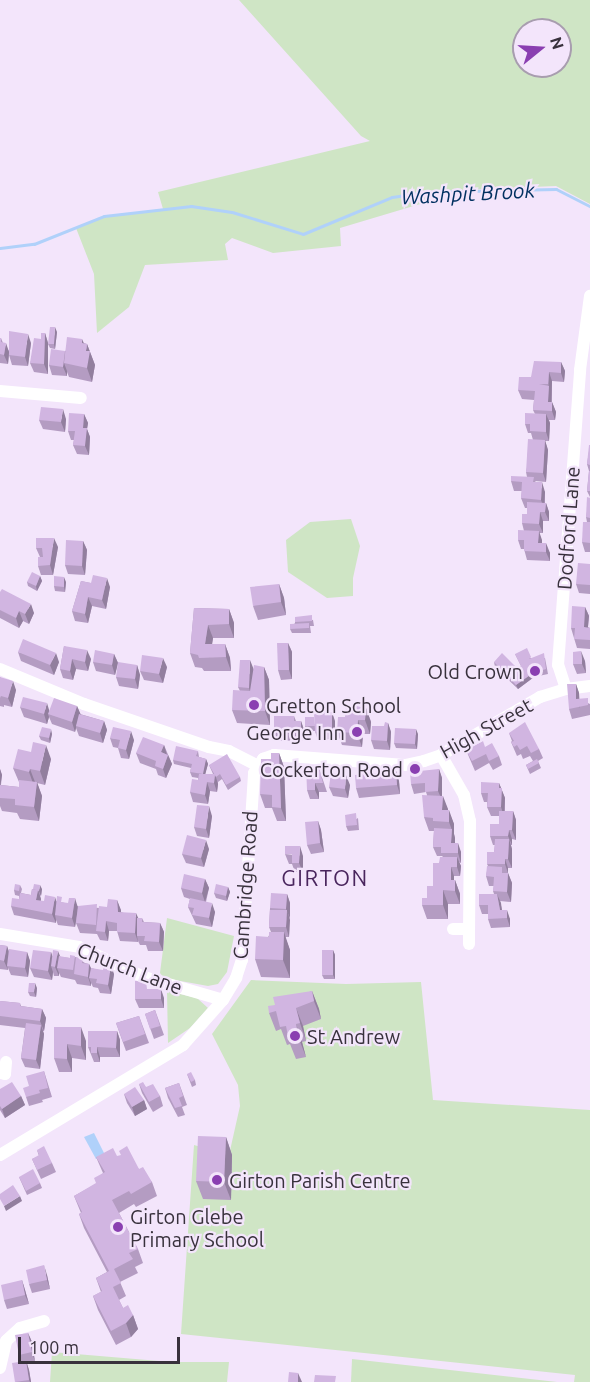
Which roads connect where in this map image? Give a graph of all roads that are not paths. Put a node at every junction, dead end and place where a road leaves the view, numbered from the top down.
1 (590, 296) edge
2 (587, 339) edge
3 (0, 391) edge
4 (81, 398) dead end
5 (0, 669) edge
6 (590, 686) edge
7 (566, 689) junction
8 (441, 755) junction
9 (257, 765) junction
10 (453, 929) dead end
11 (469, 929) junction
12 (0, 934) edge
13 (470, 944) dead end
14 (223, 1000) junction
15 (6, 1062) dead end
16 (0, 1073) edge
17 (0, 1155) edge
18 (44, 1321) dead end
19 (0, 1368) edge

1 - 2 street, Dodford Lane
2 - 7 street, Dodford Lane
3 - 4 street
5 - 9 street
6 - 7 street, High Street
7 - 8 street, High Street
8 - 9 street, High Street
8 - 11 street
9 - 14 street, Cambridge Road
10 - 11 street
11 - 13 street
12 - 14 street, Church Lane
14 - 17 street, Cambridge Road
15 - 16 street
18 - 19 street

